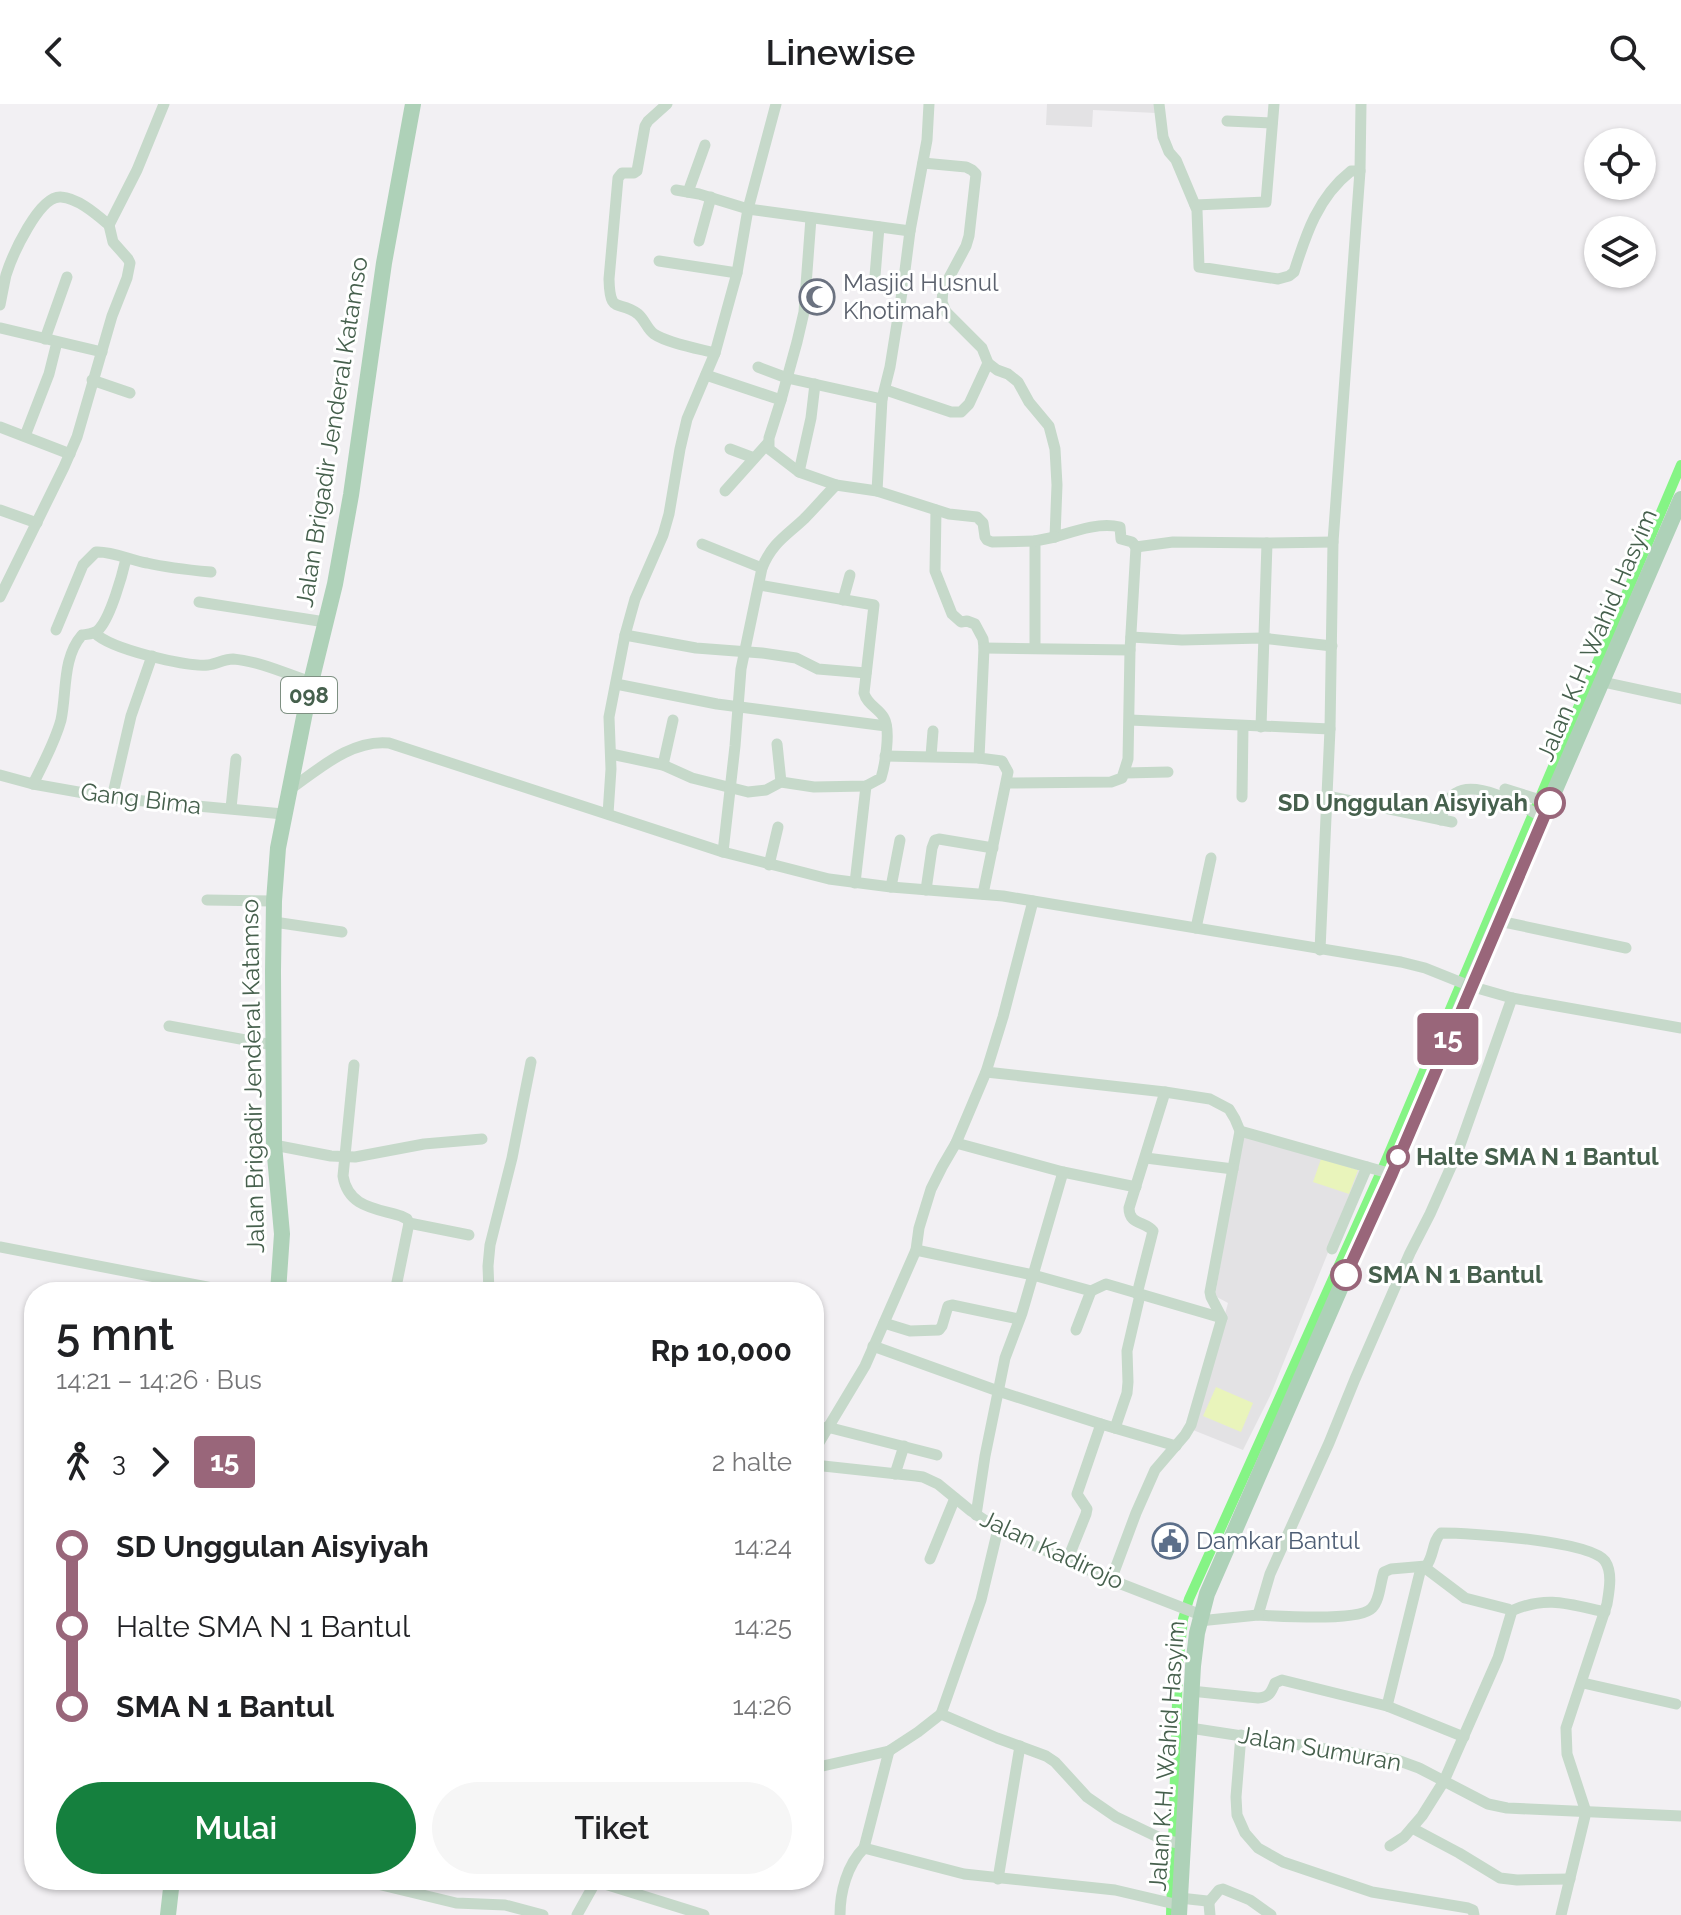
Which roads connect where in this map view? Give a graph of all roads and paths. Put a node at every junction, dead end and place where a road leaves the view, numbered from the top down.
1 (164, 104) edge
2 (413, 104) edge
3 (667, 104) edge
4 (776, 104) edge
5 (929, 104) edge
6 (1159, 104) edge
7 (1274, 104) edge
8 (1361, 104) edge
9 (1227, 121) dead end
10 (1272, 123) junction
11 (705, 145) dead end
12 (923, 163) junction
13 (1360, 171) junction
14 (711, 197) junction
15 (1195, 205) junction
16 (748, 209) junction
17 (811, 218) junction
18 (109, 225) junction
19 (879, 227) junction
20 (910, 231) junction
21 (699, 241) dead end
22 (659, 261) dead end
23 (737, 273) junction
24 (875, 276) dead end
25 (67, 277) dead end
26 (0, 305) edge
27 (0, 327) edge
28 (51, 340) junction
29 (102, 352) junction
30 (715, 353) junction
31 (988, 363) junction
32 (758, 367) dead end
33 (706, 375) junction
34 (787, 378) junction
35 (92, 380) junction
36 (815, 384) junction
37 (130, 393) dead end
38 (884, 394) junction
39 (781, 400) junction
40 (0, 427) edge
41 (25, 436) junction
42 (768, 443) junction
43 (730, 449) dead end
44 (70, 454) junction
45 (754, 458) junction
46 (799, 472) junction
47 (836, 485) junction
48 (725, 491) dead end
49 (877, 491) junction
50 (1681, 499) edge
51 (0, 510) edge
52 (936, 510) junction
53 (37, 523) junction
54 (1055, 537) junction
55 (1035, 541) junction
56 (1333, 542) junction
57 (1267, 543) junction
58 (702, 544) dead end
59 (1136, 547) junction
60 (126, 559) junction
61 (762, 568) junction
62 (211, 572) dead end
63 (850, 575) dead end
64 (759, 585) junction
65 (1, 592) edge
66 (843, 600) junction
67 (199, 602) dead end
68 (325, 622) junction
69 (56, 630) dead end
70 (95, 633) junction
71 (625, 635) junction
72 (1131, 637) junction
73 (1262, 638) junction
74 (1332, 646) junction
75 (984, 648) junction
76 (1035, 648) junction
77 (1130, 650) junction
78 (745, 651) junction
79 (152, 656) junction
80 (866, 673) junction
81 (311, 682) junction
82 (1603, 682) junction
83 (616, 684) junction
84 (1681, 699) edge
85 (738, 706) junction
86 (673, 720) dead end
87 (1130, 720) junction
88 (886, 726) junction
89 (1243, 726) junction
90 (1261, 727) junction
91 (1330, 729) junction
92 (933, 731) dead end
93 (777, 744) dead end
94 (611, 754) junction
95 (885, 756) junction
96 (931, 756) junction
97 (979, 758) junction
98 (236, 759) dead end
99 (663, 765) junction
100 (1168, 772) dead end
101 (1125, 773) junction
102 (0, 775) edge
103 (781, 782) junction
104 (1007, 783) junction
105 (33, 784) junction
106 (866, 786) junction
107 (730, 789) junction
108 (1505, 789) dead end
109 (288, 790) junction
110 (1327, 796) junction
111 (1242, 797) dead end
112 (112, 798) junction
113 (1536, 806) junction
114 (231, 808) junction
115 (283, 814) junction
116 (608, 814) junction
117 (778, 827) dead end
118 (900, 840) dead end
119 (993, 848) junction
120 (723, 852) junction
121 (1211, 858) dead end
122 (769, 865) junction
123 (855, 883) junction
124 (891, 887) junction
125 (926, 890) junction
126 (983, 894) junction
127 (207, 900) dead end
128 (274, 901) junction
129 (1033, 901) junction
130 (1499, 921) junction
131 (274, 922) junction
132 (1196, 928) junction
133 (342, 932) dead end
134 (1626, 948) dead end
135 (1320, 950) junction
136 (1467, 985) junction
137 (1512, 998) junction
138 (169, 1026) dead end
139 (1681, 1028) edge
140 (273, 1045) junction
141 (531, 1062) dead end
142 (354, 1065) dead end
143 (986, 1072) junction
144 (1165, 1092) junction
145 (1240, 1131) junction
146 (482, 1139) dead end
147 (956, 1143) junction
148 (274, 1145) junction
149 (345, 1158) junction
150 (1146, 1158) junction
151 (1369, 1168) junction
152 (1233, 1169) junction
153 (1063, 1172) junction
154 (1390, 1173) junction
155 (1136, 1187) junction
156 (409, 1223) junction
157 (469, 1235) dead end
158 (0, 1247) edge
159 (1332, 1249) dead end
160 (916, 1250) junction
161 (1033, 1275) junction
162 (181, 1282) edge
163 (279, 1282) edge
164 (397, 1282) edge
165 (489, 1282) edge
166 (1091, 1291) junction
167 (1138, 1294) junction
168 (1222, 1318) junction
169 (1019, 1319) junction
170 (884, 1323) junction
171 (1076, 1330) dead end
172 (873, 1346) junction
173 (998, 1391) junction
174 (1101, 1424) junction
175 (827, 1427) junction
176 (1115, 1428) junction
177 (824, 1433) edge
178 (904, 1446) junction
179 (1176, 1446) junction
180 (937, 1455) dead end
181 (824, 1466) edge
182 (895, 1474) junction
183 (955, 1498) junction
184 (976, 1515) junction
185 (998, 1529) junction
186 (930, 1559) dead end
187 (1067, 1561) junction
188 (1422, 1568) junction
189 (1111, 1580) junction
190 (1511, 1611) junction
191 (1605, 1612) junction
192 (1196, 1614) junction
193 (1258, 1615) junction
194 (1583, 1683) junction
195 (1191, 1691) junction
196 (1676, 1704) dead end
197 (1387, 1706) junction
198 (941, 1714) junction
199 (1190, 1728) junction
200 (1241, 1735) junction
201 (1464, 1737) junction
202 (1020, 1746) junction
203 (889, 1751) junction
204 (824, 1766) edge
205 (1444, 1781) junction
206 (1586, 1812) junction
207 (1681, 1816) edge
208 (1412, 1828) junction
209 (1180, 1844) junction
210 (1390, 1846) dead end
211 (864, 1848) junction
212 (998, 1879) junction
213 (1570, 1879) junction
214 (172, 1890) edge
215 (402, 1890) edge
216 (590, 1890) edge
217 (622, 1890) edge
218 (1174, 1905) edge
219 (1209, 1909) edge
220 (171, 1914) edge
221 (696, 1914) edge
222 (543, 1915) edge
223 (577, 1915) edge
224 (840, 1915) edge
225 (1271, 1915) edge
226 (1474, 1915) edge
227 (1561, 1915) edge

1 - 18 street
2 - 68 main road, Jalan Brigadir Jenderal Katamso / 098
3 - 30 street
4 - 16 street
5 - 12 street
6 - 15 street
7 - 10 street
8 - 13 street
9 - 10 street
10 - 15 street
11 - 14 street
12 - 20 street
12 - 31 street
13 - 15 street
13 - 56 street
14 - 16 street
14 - 21 street
16 - 17 street
16 - 23 street
17 - 19 street
17 - 34 street
18 - 26 street
18 - 29 street
19 - 20 street
19 - 24 street
20 - 38 street
22 - 23 street
23 - 30 street
25 - 28 street
27 - 28 street
28 - 29 street
28 - 41 street
29 - 35 street
30 - 33 street
31 - 38 street
31 - 54 street
32 - 34 street
33 - 39 street
33 - 71 street
34 - 36 street
34 - 39 street
35 - 37 street
35 - 44 street
36 - 38 street
36 - 46 street
38 - 49 street
39 - 42 street
40 - 41 street
41 - 44 street
42 - 45 street
42 - 46 street
43 - 45 street
44 - 53 street
45 - 48 street
46 - 47 street
47 - 49 street
47 - 61 street
49 - 52 street
50 - 82 main road, Jalan K.H. Wahid Hasyim
51 - 53 street
52 - 55 street
52 - 75 street
53 - 65 street
54 - 55 street
54 - 59 street
55 - 76 street
56 - 57 street
56 - 74 street
57 - 59 street
57 - 73 street
58 - 61 street
59 - 72 street
60 - 62 street
60 - 69 street
60 - 70 street
61 - 64 street
63 - 66 street
64 - 66 street
64 - 78 street
66 - 80 street
67 - 68 street
68 - 81 main road, Jalan Brigadir Jenderal Katamso / 098
70 - 79 street
70 - 105 street
71 - 78 street
71 - 83 street
72 - 73 street
72 - 77 street
73 - 74 street
73 - 90 street
74 - 91 street
75 - 76 street
75 - 97 street
76 - 77 street
77 - 87 street
78 - 80 street
78 - 85 street
79 - 81 street
79 - 112 street
80 - 88 street
81 - 109 main road, Jalan Brigadir Jenderal Katamso / 098
82 - 84 street
82 - 113 main road, Jalan K.H. Wahid Hasyim
83 - 85 street
83 - 94 street
85 - 88 street
85 - 107 street
86 - 99 street
87 - 89 street
87 - 101 street
88 - 95 street
89 - 90 street
89 - 111 street
90 - 91 street
91 - 110 street
92 - 96 street
93 - 103 street
94 - 99 street
94 - 116 street
95 - 96 street
95 - 106 street
96 - 97 street
97 - 104 street
98 - 114 street
99 - 107 street
100 - 101 street
101 - 104 street
102 - 105 street, Gang Bima
103 - 106 street
103 - 107 street
104 - 119 street
105 - 112 street, Gang Bima
106 - 123 street
107 - 120 street
108 - 113 street
109 - 115 main road, Jalan Brigadir Jenderal Katamso / 098
109 - 116 street
110 - 113 street
110 - 135 street
112 - 114 street, Gang Bima
113 - 130 main road, Jalan K.H. Wahid Hasyim
114 - 115 street, Gang Bima
115 - 128 main road, Jalan Brigadir Jenderal Katamso / 098
116 - 120 street
117 - 122 street
118 - 124 street
119 - 125 street
119 - 126 street
120 - 122 street
121 - 132 street
122 - 123 street
123 - 124 street
124 - 125 street
125 - 126 street
126 - 129 street
127 - 128 street
128 - 131 main road, Jalan Brigadir Jenderal Katamso / 098
129 - 132 street
129 - 143 street
130 - 134 street
130 - 136 main road, Jalan K.H. Wahid Hasyim
131 - 133 street
131 - 140 main road, Jalan Brigadir Jenderal Katamso / 098
132 - 135 street
135 - 136 street
136 - 137 street
136 - 154 main road, Jalan K.H. Wahid Hasyim
137 - 139 street
137 - 193 street
138 - 140 street
140 - 148 main road, Jalan Brigadir Jenderal Katamso / 098
141 - 165 street
142 - 149 street
143 - 144 street
143 - 147 street
144 - 145 street
144 - 150 street
145 - 151 street
145 - 152 street
146 - 149 street
147 - 153 street
147 - 160 street
148 - 149 street
148 - 163 main road, Jalan Brigadir Jenderal Katamso / 098
149 - 156 street
150 - 152 street
150 - 155 street
151 - 154 street
151 - 159 street
152 - 168 street
153 - 155 street
153 - 161 street
154 - 192 main road, Jalan K.H. Wahid Hasyim
155 - 167 street
156 - 157 street
156 - 164 street
158 - 162 street
160 - 161 street
160 - 170 street
161 - 166 street
161 - 169 street
166 - 167 street
166 - 171 street
167 - 168 street
167 - 176 street
168 - 179 street
169 - 170 street
169 - 173 street
170 - 172 street
172 - 173 street
172 - 175 street
173 - 174 street
173 - 184 street
174 - 176 street
174 - 187 street
175 - 177 street
175 - 178 street
176 - 179 street
178 - 180 street
178 - 182 street
179 - 189 street
181 - 182 street, Jalan Kadirojo
182 - 183 street, Jalan Kadirojo
183 - 184 street, Jalan Kadirojo
183 - 186 street
184 - 185 street, Jalan Kadirojo
185 - 187 street, Jalan Kadirojo
185 - 198 street
187 - 189 street, Jalan Kadirojo
188 - 190 street
188 - 191 street
188 - 193 street
188 - 197 street
189 - 192 street, Jalan Kadirojo
190 - 191 street
190 - 201 street
191 - 194 street
192 - 193 street
192 - 195 main road, Jalan K.H. Wahid Hasyim
194 - 196 street
194 - 206 street
195 - 197 street
195 - 199 main road, Jalan K.H. Wahid Hasyim
197 - 201 street
198 - 202 street
198 - 203 street
199 - 200 street, Jalan Sumuran
199 - 209 main road, Jalan K.H. Wahid Hasyim
200 - 205 street, Jalan Sumuran
200 - 226 street
201 - 205 street
202 - 209 street
202 - 212 street
203 - 204 street
203 - 211 street
205 - 206 street, Jalan Sumuran
205 - 208 street
206 - 207 street, Jalan Sumuran
206 - 213 street
208 - 210 street
208 - 213 street
209 - 218 main road, Jalan K.H. Wahid Hasyim
211 - 212 street
211 - 224 street
212 - 218 street
213 - 227 street
214 - 220 main road
215 - 222 street
216 - 223 street
217 - 221 street
218 - 219 street
219 - 225 street

